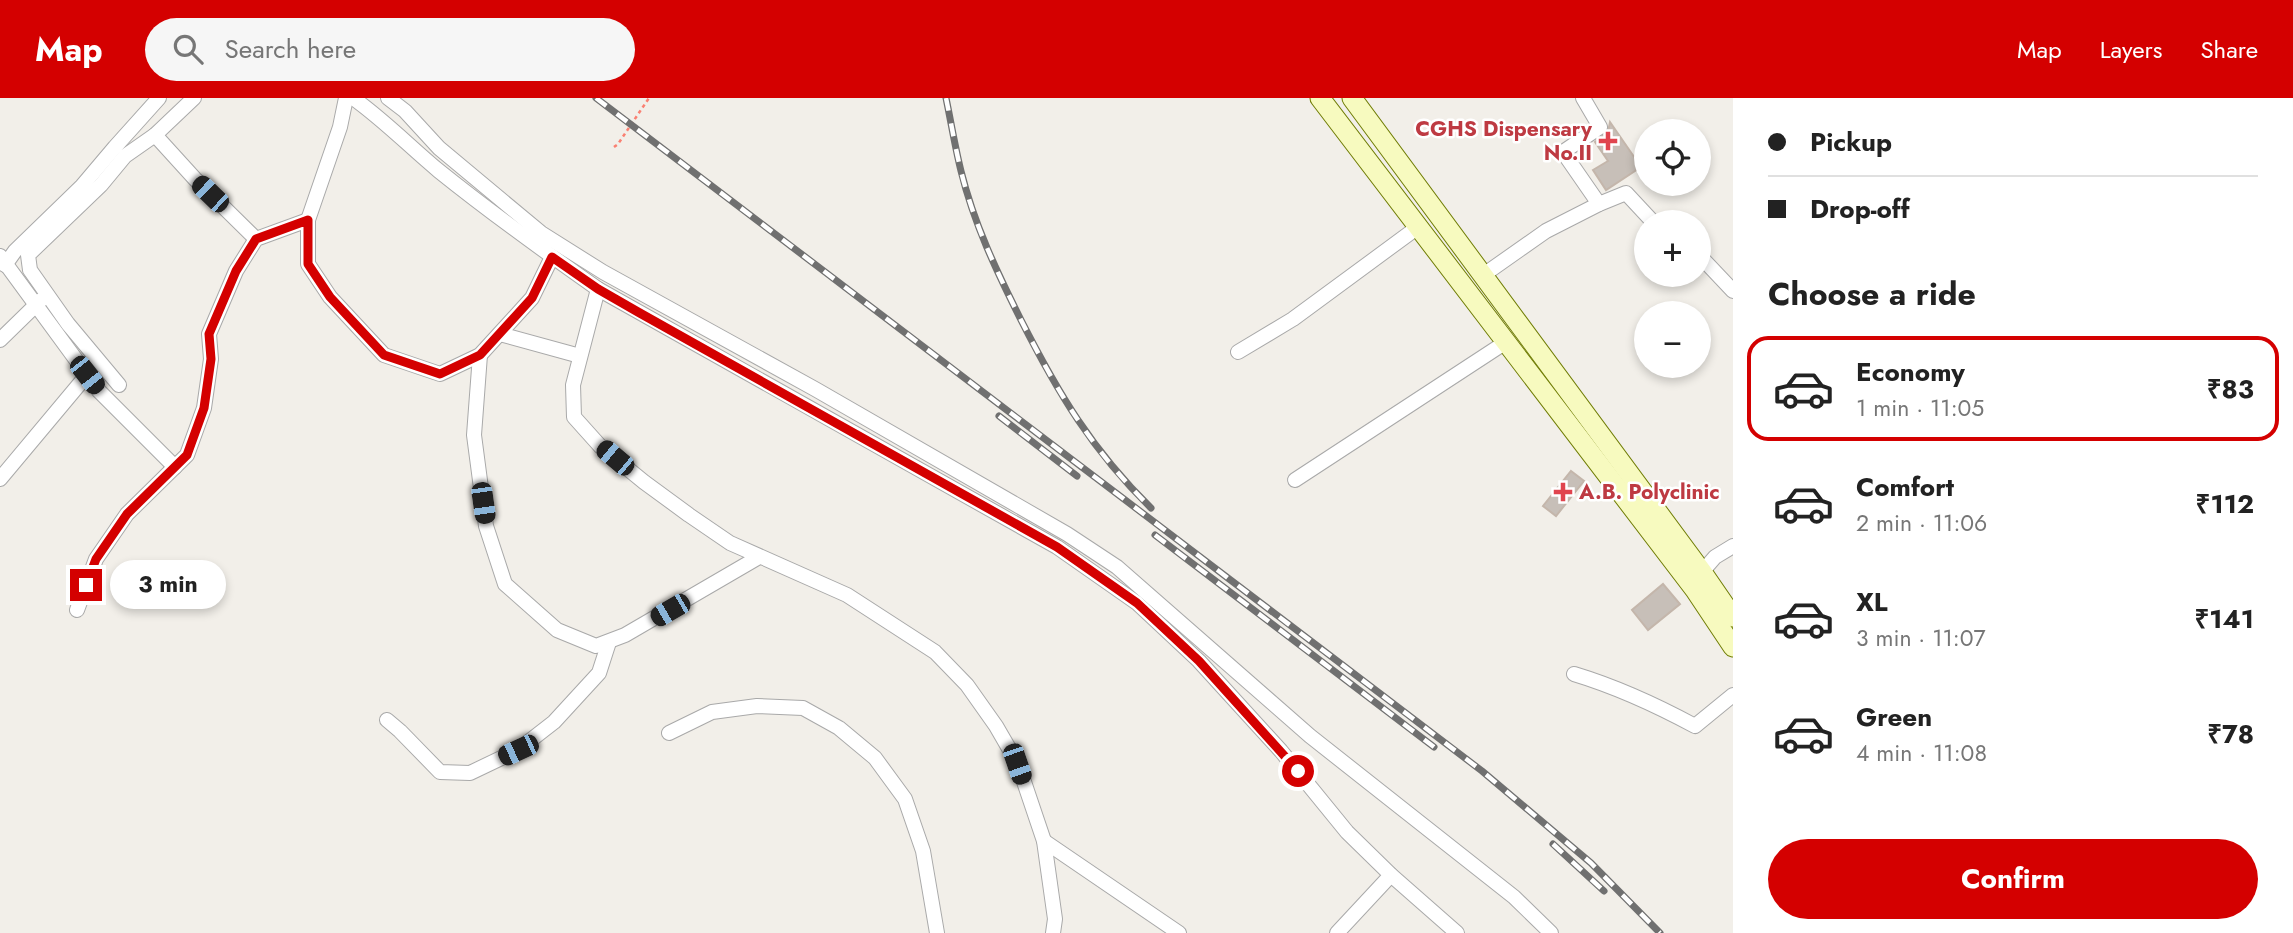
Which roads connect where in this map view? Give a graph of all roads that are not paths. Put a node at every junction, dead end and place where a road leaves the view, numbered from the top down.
1 (159, 98) edge
2 (194, 98) edge
3 (346, 98) edge
4 (353, 98) edge
5 (388, 98) edge
6 (1320, 98) edge
7 (1352, 98) edge
8 (1583, 98) edge
9 (155, 135) junction
10 (1599, 204) junction
11 (1642, 210) edge
12 (308, 220) junction
13 (1418, 227) junction
14 (256, 239) junction
15 (552, 257) junction
16 (2, 261) edge
17 (1711, 267) edge
18 (1482, 276) junction
19 (598, 289) junction
20 (1733, 291) edge
21 (47, 294) junction
22 (35, 306) junction
23 (499, 334) junction
24 (0, 340) edge
25 (1506, 342) junction
26 (1238, 352) dead end
27 (480, 355) junction
28 (580, 356) junction
29 (87, 375) junction
30 (119, 384) dead end
31 (175, 467) junction
32 (0, 479) edge
33 (1295, 480) dead end
34 (1733, 546) edge
35 (759, 556) junction
36 (1702, 572) junction
37 (77, 610) dead end
38 (1733, 617) edge
39 (608, 642) junction
40 (1733, 647) edge
41 (1574, 674) dead end
42 (1733, 695) edge
43 (387, 720) dead end
44 (669, 733) dead end
45 (1044, 841) junction
46 (1391, 875) junction
47 (937, 933) edge
48 (1053, 933) edge
49 (1180, 933) edge
50 (1337, 933) edge
51 (1457, 933) edge
52 (1551, 933) edge

1 - 16 street
2 - 9 street
3 - 12 street
4 - 15 street
5 - 52 street
6 - 13 main road
7 - 18 main road
8 - 10 street
9 - 14 street
9 - 21 street
10 - 11 street
10 - 18 street
12 - 14 street
12 - 27 street
13 - 25 main road
13 - 26 street
14 - 31 street
15 - 19 street
15 - 23 street
16 - 22 street
17 - 20 street
18 - 36 main road
19 - 28 street
19 - 46 street
21 - 22 street
21 - 30 street
22 - 24 street
22 - 29 street
23 - 27 street
23 - 28 street
25 - 33 street
25 - 40 main road
27 - 39 street
28 - 35 street
29 - 31 street
29 - 32 street
31 - 37 street
34 - 36 street
35 - 39 street
35 - 45 street
36 - 38 main road
39 - 43 street
41 - 42 street
44 - 47 street
45 - 48 street
45 - 49 street
46 - 50 street
46 - 51 street

